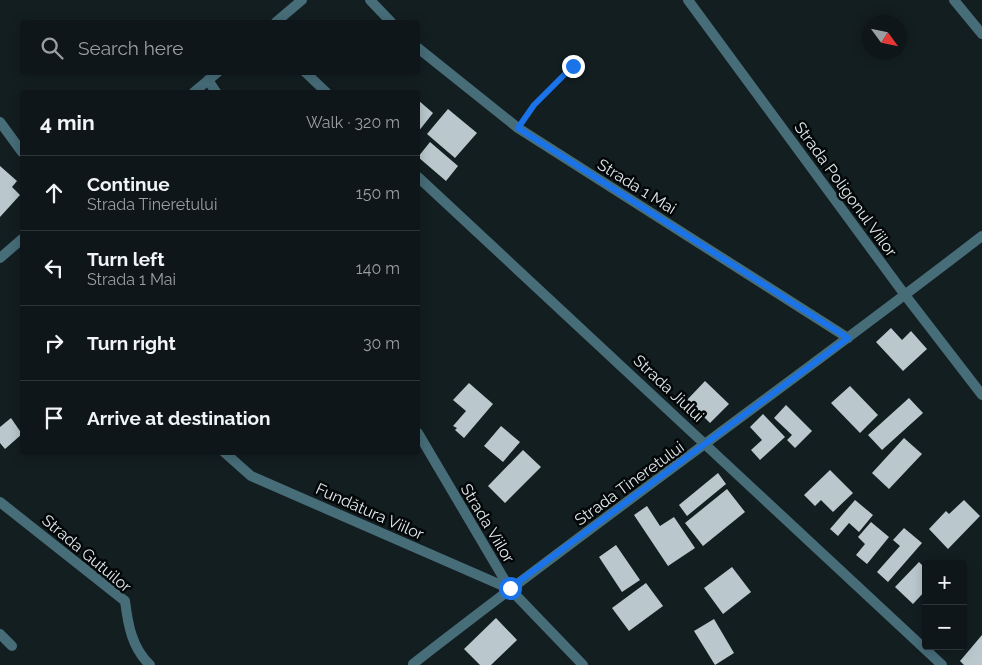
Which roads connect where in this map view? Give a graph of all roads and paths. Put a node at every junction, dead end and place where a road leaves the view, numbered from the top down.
1 (302, 0) edge
2 (370, 0) edge
3 (688, 0) edge
4 (954, 0) edge
5 (278, 20) edge
6 (389, 20) edge
7 (982, 34) edge
8 (420, 50) edge
9 (573, 66) dead end
10 (214, 75) edge
11 (308, 75) edge
12 (208, 80) junction
13 (196, 90) edge
14 (215, 90) edge
15 (324, 90) edge
16 (0, 122) edge
17 (518, 128) junction
18 (20, 149) edge
19 (420, 179) edge
20 (982, 236) edge
21 (20, 241) edge
22 (0, 258) edge
23 (905, 295) junction
24 (848, 338) junction
25 (982, 395) edge
26 (420, 436) edge
27 (707, 444) junction
28 (227, 455) edge
29 (0, 502) edge
30 (510, 588) junction
31 (0, 634) edge
32 (12, 646) dead end
33 (414, 664) edge
34 (150, 665) edge
35 (583, 665) edge
36 (942, 665) edge

1 - 5 street
2 - 6 street
3 - 23 street, Strada Poligonul Viilor
4 - 7 street
8 - 17 street, Strada 1 Mai
9 - 17 path
10 - 12 street
11 - 15 street
12 - 13 street
12 - 14 street
16 - 18 street
17 - 24 street, Strada 1 Mai
19 - 27 street, Strada Jiului
20 - 23 street, Strada Tineretului
21 - 22 street
23 - 24 street, Strada Tineretului
23 - 25 street, Strada Poligonul Viilor
24 - 27 street, Strada Tineretului
26 - 30 street, Strada Viilor
27 - 30 street, Strada Tineretului
27 - 36 street, Strada Jiului
28 - 30 street, Fundătura Viilor
29 - 34 street, Strada Gutuilor
30 - 33 street, Strada Tineretului
30 - 35 street, Strada Viilor
31 - 32 street

